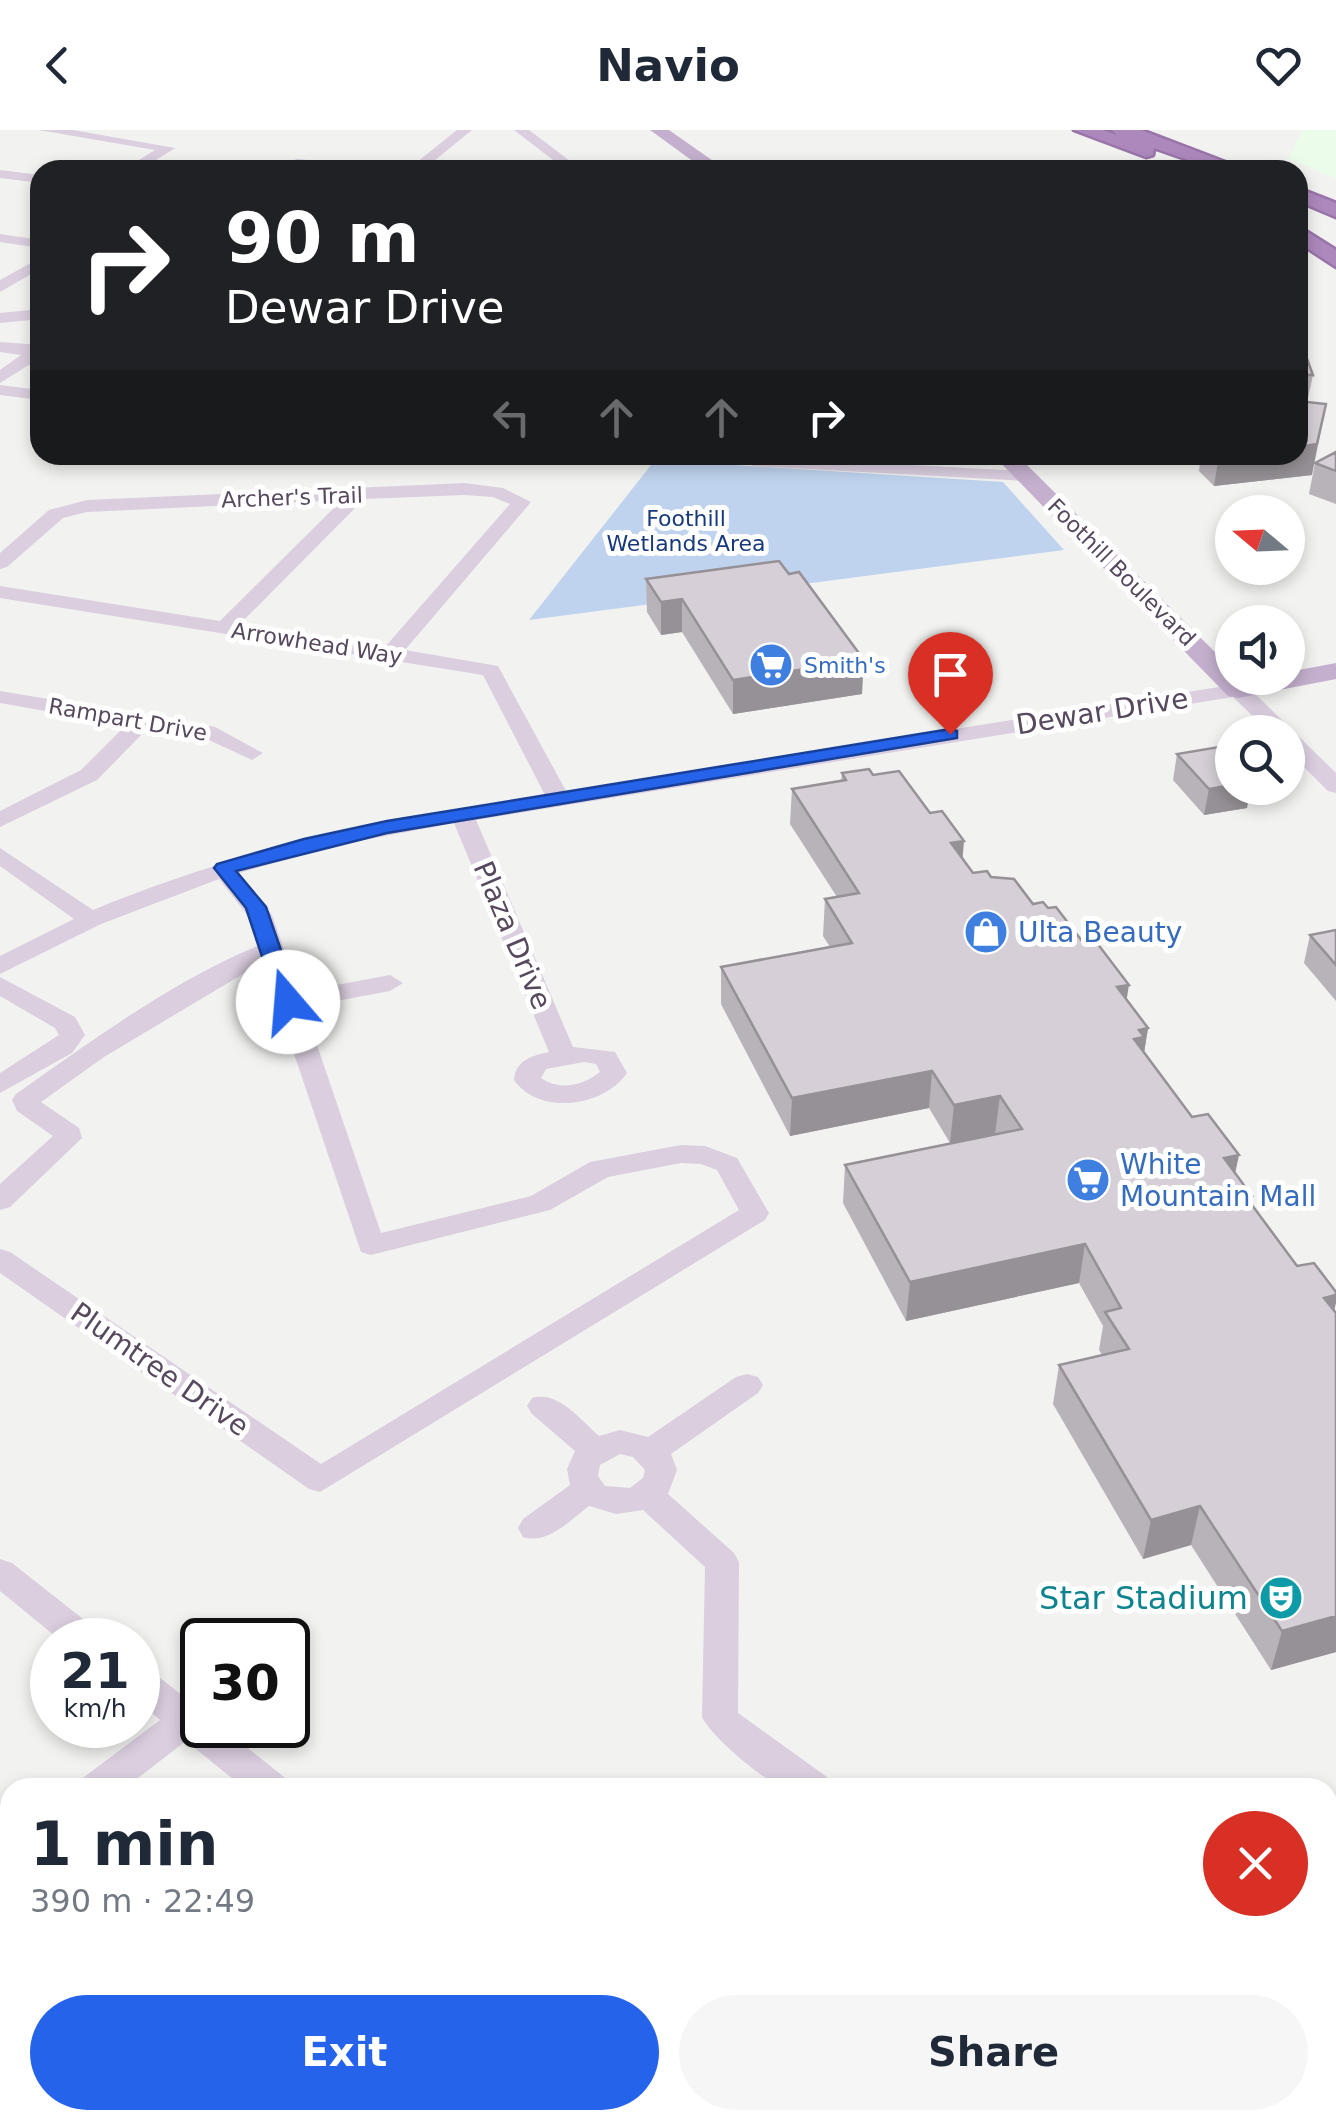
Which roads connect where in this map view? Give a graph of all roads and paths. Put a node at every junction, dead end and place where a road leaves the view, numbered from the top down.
1 (46, 130) edge
2 (466, 130) edge
3 (521, 130) edge
4 (658, 130) edge
5 (1076, 130) edge
6 (1084, 130) edge
7 (1122, 130) edge
8 (147, 160) edge
9 (427, 160) edge
10 (562, 160) edge
11 (702, 160) edge
12 (1145, 160) edge
13 (1168, 160) edge
14 (1208, 160) edge
15 (0, 174) edge
16 (30, 178) edge
17 (1308, 187) edge
18 (1336, 194) edge
19 (1308, 198) edge
20 (1336, 211) edge
21 (1308, 217) edge
22 (30, 226) edge
23 (1336, 230) edge
24 (4, 239) edge
25 (1308, 239) edge
26 (30, 243) edge
27 (1336, 260) edge
28 (30, 269) edge
29 (0, 287) edge
30 (30, 315) edge
31 (0, 318) edge
32 (0, 348) edge
33 (30, 350) edge
34 (30, 357) edge
35 (0, 378) edge
36 (0, 390) edge
37 (30, 394) edge
38 (826, 465) edge
39 (1014, 465) edge
40 (1025, 476) junction
41 (360, 494) junction
42 (0, 562) edge
43 (0, 592) edge
44 (224, 628) junction
45 (390, 654) junction
46 (1215, 667) edge
47 (1336, 671) edge
48 (1305, 677) edge
49 (1215, 694) edge
50 (1243, 695) edge
51 (0, 696) edge
52 (1264, 715) edge
53 (142, 721) junction
54 (252, 753) dead end
55 (1305, 755) edge
56 (1336, 786) edge
57 (559, 798) junction
58 (462, 814) junction
59 (0, 820) edge
60 (0, 855) edge
61 (224, 868) junction
62 (90, 919) junction
63 (271, 950) junction
64 (0, 966) edge
65 (390, 983) dead end
66 (0, 985) edge
67 (288, 1002) junction
68 (564, 1057) dead end
69 (0, 1084) edge
70 (0, 1200) edge
71 (0, 1258) edge
72 (747, 1385) dead end
73 (544, 1406) dead end
74 (595, 1450) junction
75 (652, 1451) junction
76 (588, 1489) junction
77 (648, 1495) junction
78 (535, 1528) dead end
79 (0, 1572) edge
80 (58, 1618) edge
81 (160, 1699) edge
82 (180, 1714) edge
83 (180, 1725) edge
84 (222, 1748) edge
85 (110, 1778) edge
86 (260, 1778) edge
87 (799, 1778) edge

1 - 8 street
2 - 9 street
3 - 10 street
4 - 11 main road
5 - 12 highway
6 - 13 highway
7 - 14 highway
15 - 16 street
17 - 18 highway
19 - 20 highway
21 - 23 highway
22 - 24 street
24 - 26 street
25 - 27 highway
28 - 29 street
30 - 31 street
32 - 33 street
34 - 35 street
36 - 37 street
38 - 40 street
39 - 40 main road, Foothill Boulevard
40 - 46 main road, Foothill Boulevard
41 - 42 street, Archer's Trail
41 - 44 street
41 - 45 street, Archer's Trail
43 - 44 street, Arrowhead Way
44 - 45 street, Arrowhead Way
45 - 57 street, Arrowhead Way
47 - 48 main road, Dewar Drive
49 - 57 street, Dewar Drive
50 - 52 street, Foothill Boulevard
51 - 53 street, Rampart Drive
53 - 54 street, Rampart Drive
53 - 59 street
55 - 56 street
57 - 58 street, Dewar Drive
58 - 61 street, Dewar Drive
58 - 68 street, Plaza Drive
60 - 62 street
61 - 62 street, Dewar Drive
61 - 63 street
62 - 64 street, Dewar Drive
63 - 67 street
63 - 70 street
65 - 67 street
66 - 69 street
67 - 71 street, Plumtree Drive
72 - 75 street
73 - 74 street
74 - 75 street
74 - 76 street
75 - 77 street
76 - 77 street
76 - 78 street
77 - 87 street
79 - 80 street
81 - 82 street
83 - 85 street
84 - 86 street

